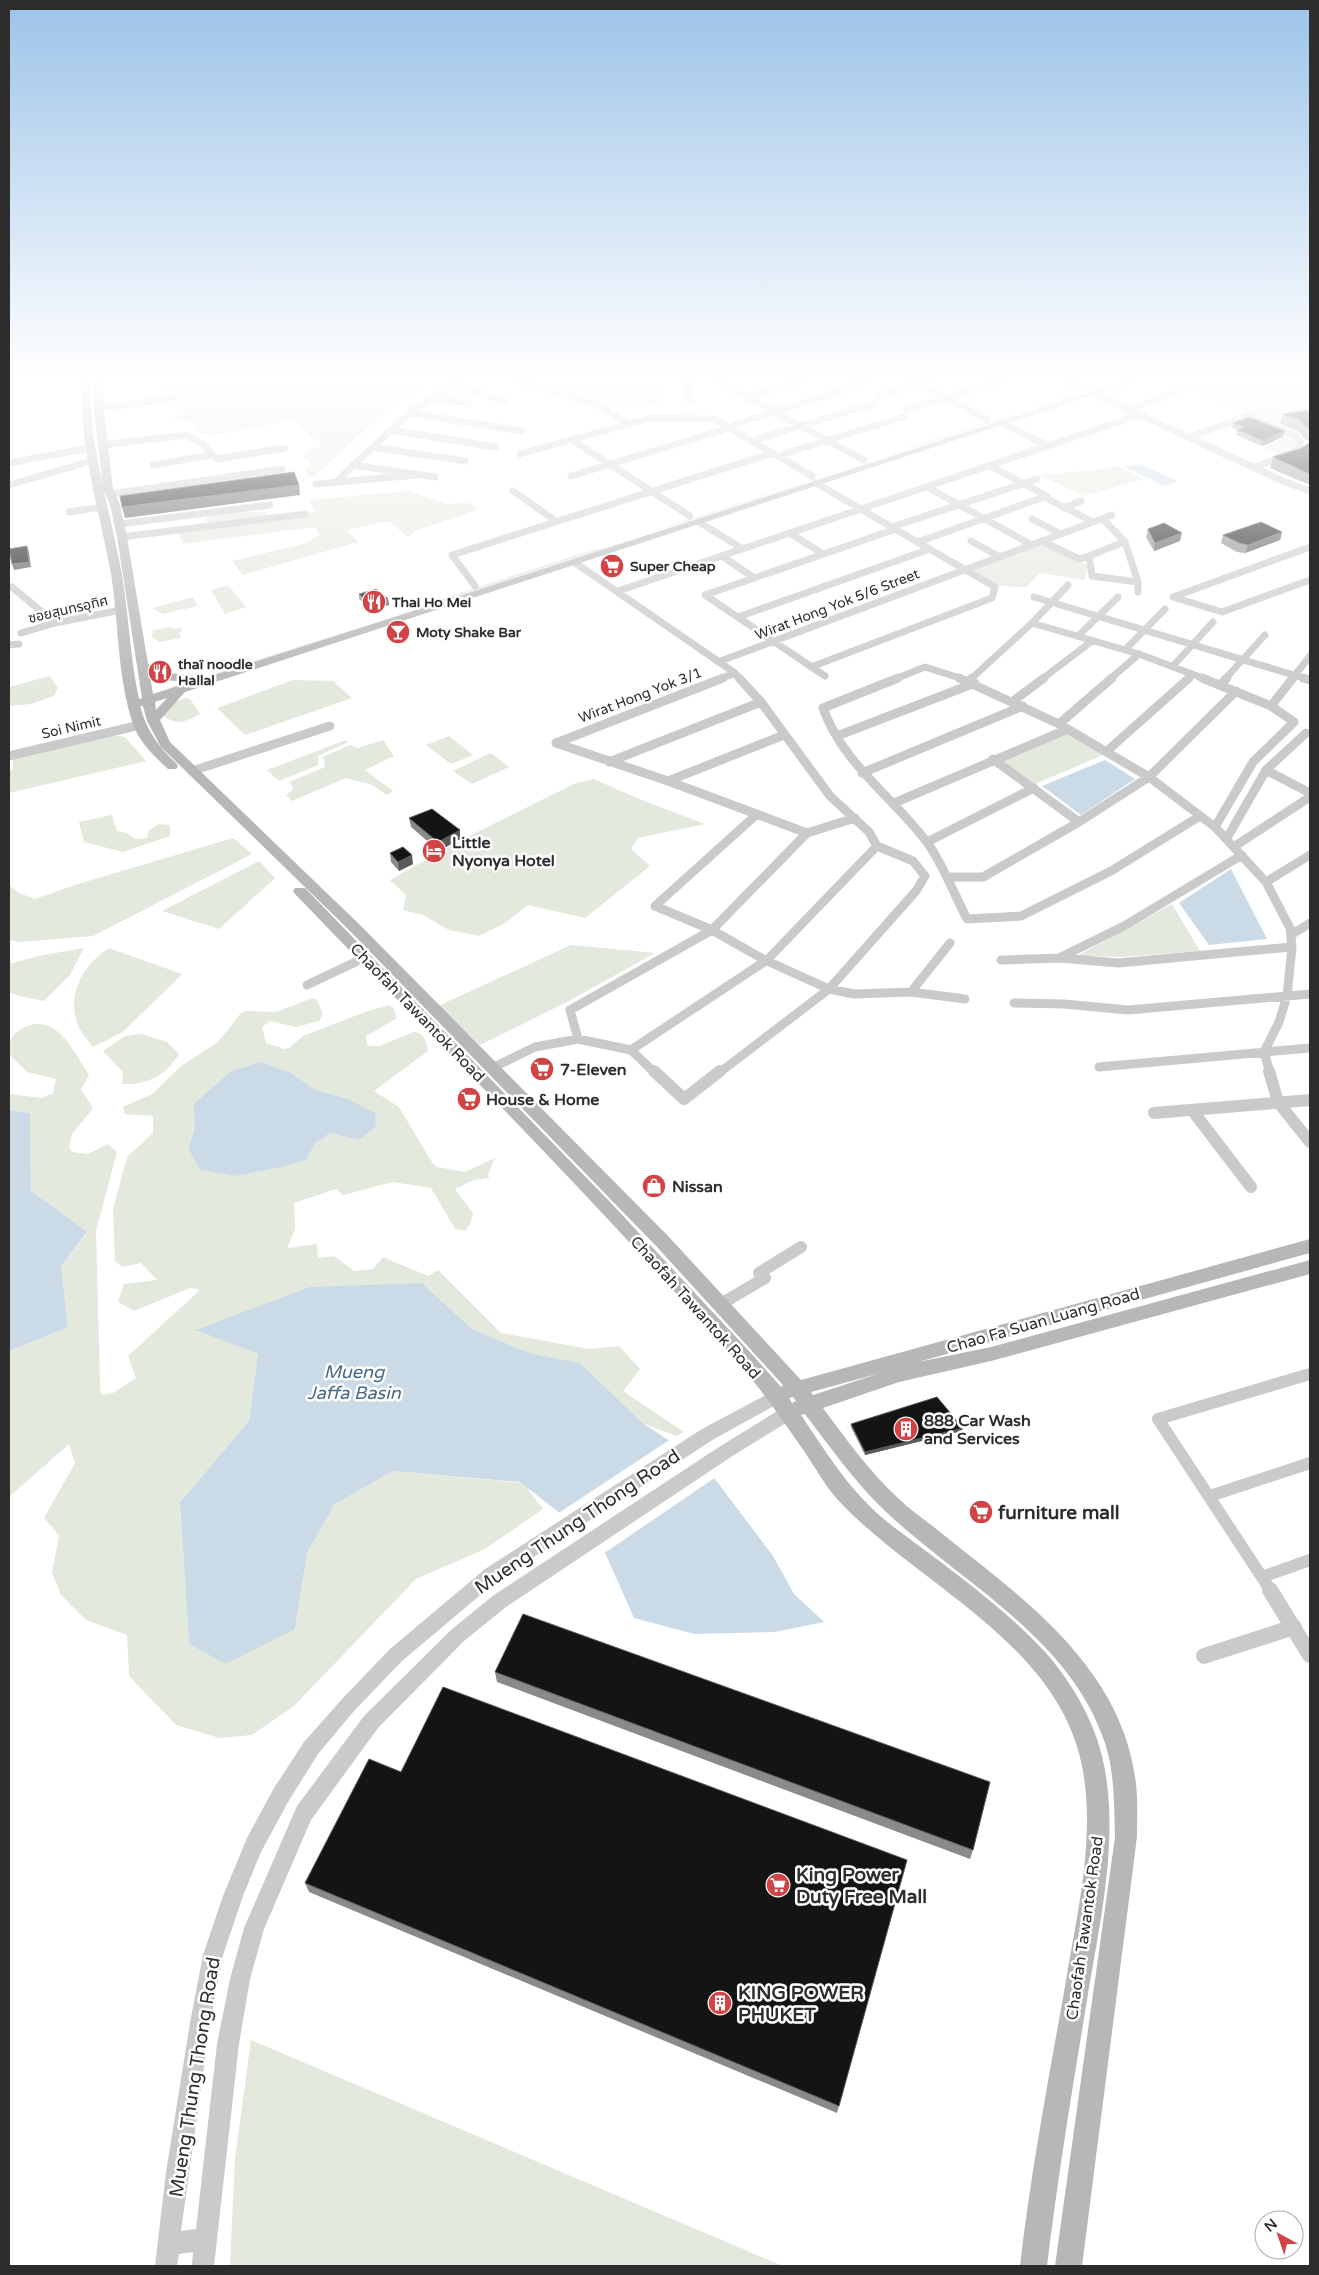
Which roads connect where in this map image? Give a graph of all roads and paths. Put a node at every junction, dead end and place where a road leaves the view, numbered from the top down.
1 (97, 486) edge
2 (109, 486) edge
3 (164, 486) edge
4 (641, 486) edge
5 (665, 486) edge
6 (795, 486) edge
7 (824, 486) edge
8 (926, 486) joint
9 (1013, 486) edge
10 (1029, 486) edge
11 (1297, 486) edge
12 (513, 491) dead end
13 (649, 491) junction
14 (1310, 491) edge
15 (110, 494) junction
16 (1044, 498) junction
17 (1081, 501) dead end
18 (959, 504) junction
19 (270, 505) dead end
20 (102, 507) junction
21 (1064, 508) junction
22 (861, 509) junction
23 (69, 512) dead end
24 (306, 514) dead end
25 (1112, 515) dead end
26 (984, 518) junction
27 (694, 519) junction
28 (1032, 519) dead end
29 (1103, 519) junction
30 (556, 522) junction
31 (1093, 522) junction
32 (119, 524) junction
33 (894, 528) junction
34 (790, 533) junction
35 (1061, 534) junction
36 (122, 537) junction
37 (627, 540) junction
38 (971, 541) dead end
39 (1042, 541) junction
40 (918, 542) junction
41 (1124, 542) junction
42 (1032, 545) junction
43 (1310, 547) edge
44 (743, 549) junction
45 (930, 549) junction
46 (823, 554) junction
47 (722, 556) junction
48 (1089, 556) junction
49 (1000, 557) junction
50 (574, 562) junction
51 (965, 569) junction
52 (754, 578) junction
53 (1310, 580) edge
54 (1138, 582) junction
55 (1068, 585) dead end
56 (475, 586) junction
57 (12, 587) dead end
58 (618, 592) junction
59 (1138, 592) dead end
60 (1034, 597) dead end
61 (1118, 597) dead end
62 (1053, 602) junction
63 (1164, 609) dead end
64 (121, 610) junction
65 (1100, 616) junction
66 (738, 617) junction
67 (377, 622) junction
68 (1213, 622) dead end
69 (56, 623) junction
70 (1032, 623) junction
71 (1145, 629) junction
72 (22, 634) dead end
73 (1265, 635) dead end
74 (1078, 636) junction
75 (1092, 641) junction
76 (774, 642) junction
77 (19, 644) dead end
78 (9, 645) edge
79 (1193, 645) junction
80 (1125, 650) junction
81 (1139, 654) junction
82 (1310, 656) edge
83 (1242, 660) junction
84 (718, 662) junction
85 (142, 664) junction
86 (1174, 666) junction
87 (811, 667) junction
88 (735, 674) junction
89 (1192, 675) junction
90 (1296, 675) junction
91 (825, 676) dead end
92 (191, 679) junction
93 (1310, 680) edge
94 (972, 682) junction
95 (1221, 684) junction
96 (180, 691) junction
97 (1236, 691) junction
98 (148, 696) junction
99 (134, 700) junction
100 (761, 702) junction
101 (1013, 702) junction
102 (1023, 706) junction
103 (1271, 706) junction
104 (146, 723) junction
105 (330, 726) dead end
106 (1064, 726) junction
107 (1306, 733) dead end
108 (784, 735) junction
109 (837, 736) junction
110 (1107, 751) junction
111 (9, 756) edge
112 (993, 759) junction
113 (610, 762) junction
114 (1266, 770) junction
115 (192, 771) junction
116 (862, 773) junction
117 (1149, 777) junction
118 (668, 781) junction
119 (1034, 788) junction
120 (1310, 795) edge
121 (894, 802) junction
122 (756, 815) junction
123 (1200, 816) junction
124 (855, 818) junction
125 (1079, 822) junction
126 (1214, 827) junction
127 (807, 834) junction
128 (1227, 838) junction
129 (928, 842) junction
130 (877, 846) junction
131 (1235, 846) junction
132 (1242, 855) junction
133 (1310, 855) edge
134 (947, 878) junction
135 (1266, 882) junction
136 (1310, 923) edge
137 (712, 930) junction
138 (1291, 935) junction
139 (950, 943) dead end
140 (1292, 947) junction
141 (366, 957) junction
142 (1060, 958) junction
143 (766, 960) junction
144 (1001, 960) dead end
145 (307, 985) dead end
146 (829, 988) junction
147 (911, 992) junction
148 (1310, 994) edge
149 (1286, 996) junction
150 (965, 999) dead end
151 (1014, 1003) dead end
152 (578, 1040) junction
153 (1310, 1048) edge
154 (631, 1050) junction
155 (1264, 1052) junction
156 (1099, 1067) dead end
157 (492, 1068) junction
158 (1310, 1100) edge
159 (1278, 1102) junction
160 (1192, 1110) junction
161 (1154, 1113) dead end
162 (1310, 1142) edge
163 (1252, 1187) dead end
164 (1310, 1246) edge
165 (801, 1247) dead end
166 (1310, 1267) edge
167 (721, 1304) junction
168 (1310, 1374) edge
169 (793, 1400) junction
170 (1310, 1463) edge
171 (1210, 1496) junction
172 (1310, 1560) edge
173 (1262, 1577) junction
174 (1294, 1628) junction
175 (1308, 1646) edge
176 (1204, 1656) dead end
177 (206, 2239) junction
178 (168, 2244) junction
179 (166, 2266) edge
180 (203, 2266) edge
181 (1032, 2266) edge
182 (1069, 2266) edge

1 - 20 main road, Chaofah Tawantok Road
2 - 15 main road, Chaofah Tawantok Road
3 - 15 street
4 - 13 street
5 - 13 street
6 - 27 main road
7 - 22 street
8 - 18 street
8 - 22 street
9 - 18 street
10 - 16 street
11 - 14 street
12 - 30 street
13 - 27 street
13 - 30 street
15 - 32 main road, Chaofah Tawantok Road
16 - 21 street
16 - 26 street
17 - 21 street
18 - 26 street
18 - 33 street
19 - 32 street
20 - 23 street
20 - 64 main road, Chaofah Tawantok Road
21 - 31 street
22 - 33 street
22 - 34 street
24 - 36 street
25 - 29 street, Wirat Hong Yok 5/6 Street
26 - 40 street
26 - 42 street
27 - 37 main road
27 - 44 street
28 - 35 street
29 - 31 street, Wirat Hong Yok 5/6 Street
29 - 41 street
30 - 56 street
31 - 35 street, Wirat Hong Yok 5/6 Street
32 - 36 main road, Chaofah Tawantok Road
33 - 40 street
33 - 46 street
34 - 44 street
34 - 46 street
35 - 39 street, Wirat Hong Yok 5/6 Street
36 - 85 main road, Chaofah Tawantok Road
37 - 50 main road
37 - 56 main road
38 - 49 street
39 - 42 street, Wirat Hong Yok 5/6 Street
39 - 48 street
40 - 45 street
41 - 48 street
41 - 54 street
42 - 49 street, Wirat Hong Yok 5/6 Street
43 - 53 street
44 - 47 street
45 - 51 street
45 - 66 street
46 - 52 street
47 - 52 street
47 - 58 street
48 - 54 street
49 - 51 street, Wirat Hong Yok 5/6 Street
50 - 58 street
50 - 67 main road
51 - 76 street, Wirat Hong Yok 5/6 Street
51 - 87 street
52 - 66 street
54 - 59 street
55 - 62 street
56 - 67 main road
57 - 69 street
58 - 84 street
60 - 62 street
61 - 65 street
62 - 65 street
62 - 70 street
63 - 71 street
64 - 69 street, ซอยสุนทรอุทิศ
64 - 99 main road, Chaofah Tawantok Road
65 - 71 street
65 - 74 street
66 - 76 street
67 - 92 main road
67 - 96 main road
68 - 79 street
69 - 72 street, ซอยสุนทรอุทิศ
70 - 74 street
70 - 94 street
71 - 79 street
71 - 80 street
73 - 83 street
74 - 75 street
75 - 80 street
75 - 101 street
76 - 84 street, Wirat Hong Yok 5/6 Street
76 - 87 street
77 - 78 street
79 - 83 street
79 - 86 street
80 - 81 street
81 - 86 street
81 - 106 street
82 - 90 street
83 - 90 street
83 - 95 street
84 - 88 street
85 - 92 main road
85 - 98 main road, Chaofah Tawantok Road
86 - 89 street
87 - 91 street
88 - 100 street
88 - 113 street, Wirat Hong Yok 3/1
89 - 95 street
89 - 110 street
90 - 93 street
90 - 103 street
92 - 98 main road
94 - 101 street
94 - 109 street
94 - 109 street
95 - 97 street
96 - 98 main road
96 - 104 main road
97 - 103 street
97 - 117 street
98 - 99 main road
98 - 104 main road, Chaofah Tawantok Road
99 - 104 main road, Chaofah Tawantok Road
100 - 108 street
100 - 113 street
101 - 102 street
102 - 106 street
102 - 116 street
103 - 126 street
104 - 111 street, Soi Nimit
104 - 115 main road, Chaofah Tawantok Road
104 - 141 main road, Chaofah Tawantok Road
105 - 115 street
106 - 110 street
106 - 112 street
107 - 114 street
108 - 118 street
108 - 124 street
109 - 116 street
110 - 117 street
112 - 119 street
112 - 121 street
113 - 118 street
114 - 120 street
114 - 128 street
115 - 157 main road, Chaofah Tawantok Road
116 - 121 street
117 - 123 street
117 - 125 street
118 - 122 street
119 - 125 street
119 - 129 street
120 - 131 street
121 - 129 street
122 - 127 street
122 - 137 street
123 - 126 street
123 - 134 street
124 - 127 street
124 - 130 street
125 - 134 street
126 - 128 street
127 - 137 street
128 - 131 street
129 - 134 street
130 - 143 street
130 - 146 street
131 - 132 street
132 - 135 street
132 - 142 street
133 - 135 street
135 - 138 street
136 - 138 street
137 - 143 street
137 - 152 street
138 - 140 street
139 - 147 street
140 - 142 street
140 - 149 street
141 - 145 street
141 - 169 main road, Chaofah Tawantok Road
142 - 144 street
143 - 146 street
143 - 154 street
146 - 147 street
146 - 154 street
147 - 150 street
148 - 149 street
149 - 151 street
149 - 155 street
152 - 154 street
152 - 157 street
153 - 155 street
155 - 156 street
155 - 159 street
157 - 167 main road, Chaofah Tawantok Road
158 - 159 street
159 - 160 street
159 - 162 street
160 - 161 street
160 - 163 street
164 - 169 main road, Chao Fa Suan Luang Road
165 - 167 street
166 - 169 main road, Chao Fa Suan Luang Road
167 - 169 main road, Chaofah Tawantok Road
168 - 171 street
169 - 177 street, Mueng Thung Thong Road
169 - 178 street, Mueng Thung Thong Road
169 - 181 main road, Chaofah Tawantok Road
169 - 182 main road, Chaofah Tawantok Road
170 - 171 street
171 - 173 street
172 - 173 street
173 - 174 street
174 - 175 street
174 - 176 street
177 - 178 street
177 - 180 street, Mueng Thung Thong Road
178 - 179 street, Mueng Thung Thong Road

